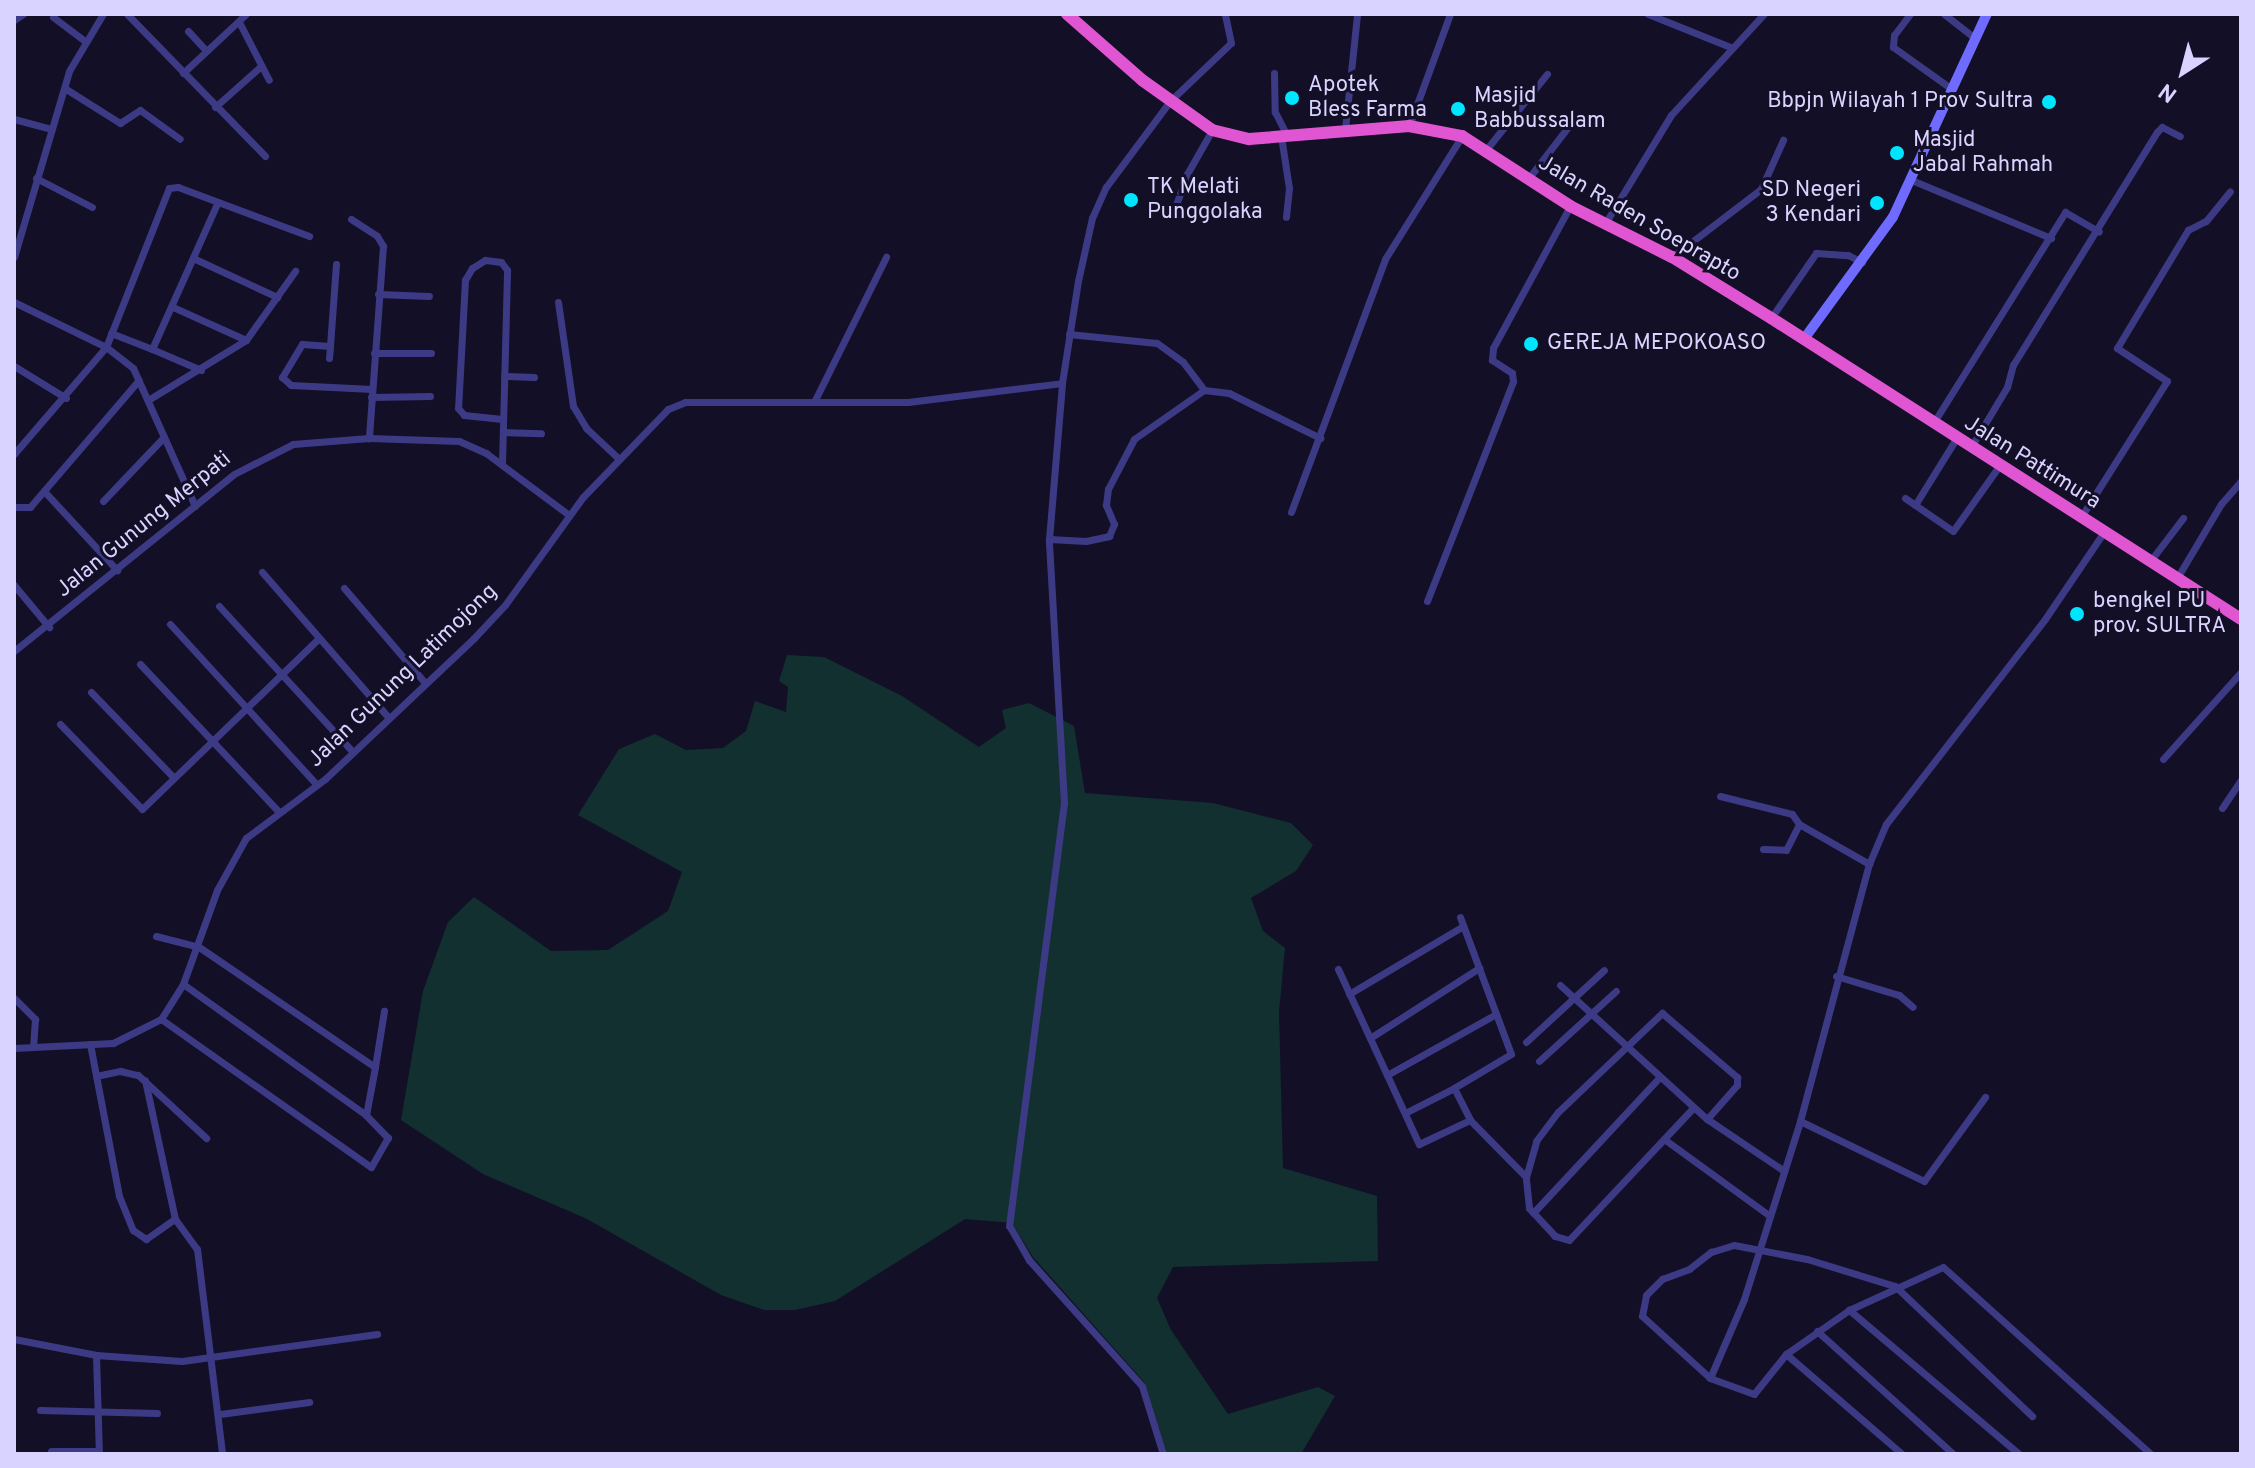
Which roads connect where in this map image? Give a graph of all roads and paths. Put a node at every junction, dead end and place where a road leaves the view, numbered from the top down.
1 (23, 14) edge
2 (103, 14) edge
3 (127, 14) edge
4 (246, 14) edge
5 (1067, 14) edge
6 (1225, 14) edge
7 (1357, 14) edge
8 (1450, 14) edge
9 (1648, 14) edge
10 (1764, 14) edge
11 (1910, 14) edge
12 (1944, 14) edge
13 (1987, 14) edge
14 (53, 17) dead end
15 (14, 20) edge
16 (239, 22) junction
17 (188, 31) dead end
18 (1975, 38) junction
19 (84, 40) junction
20 (1730, 47) junction
21 (205, 49) junction
22 (261, 66) junction
23 (183, 73) junction
24 (1274, 73) dead end
25 (1547, 74) dead end
26 (269, 80) dead end
27 (1949, 87) junction
28 (66, 89) junction
29 (1170, 101) junction
30 (215, 107) junction
31 (14, 119) edge
32 (1409, 126) junction
33 (1568, 127) dead end
34 (52, 129) junction
35 (1345, 129) junction
36 (1212, 130) junction
37 (1284, 136) junction
38 (1462, 136) junction
39 (2180, 136) dead end
40 (180, 139) dead end
41 (1783, 140) dead end
42 (1485, 151) junction
43 (265, 156) dead end
44 (36, 178) junction
45 (1909, 179) junction
46 (1528, 180) junction
47 (2230, 191) dead end
48 (217, 204) junction
49 (1570, 206) junction
50 (92, 207) dead end
51 (1172, 216) dead end
52 (1286, 217) dead end
53 (351, 219) dead end
54 (1606, 222) junction
55 (2099, 232) junction
56 (309, 236) dead end
57 (2051, 238) junction
58 (14, 257) edge
59 (886, 257) dead end
60 (1672, 257) junction
61 (193, 258) junction
62 (1864, 263) junction
63 (336, 264) dead end
64 (295, 271) dead end
65 (378, 294) junction
66 (429, 296) dead end
67 (277, 297) junction
68 (14, 302) edge
69 (558, 302) dead end
70 (173, 307) junction
71 (1771, 318) junction
72 (111, 333) junction
73 (1069, 334) junction
74 (1804, 339) junction
75 (246, 340) junction
76 (330, 346) junction
77 (106, 347) junction
78 (152, 349) junction
79 (374, 353) junction
80 (431, 353) dead end
81 (329, 358) dead end
82 (14, 366) edge
83 (201, 370) junction
84 (504, 376) junction
85 (534, 377) dead end
86 (139, 380) junction
87 (1062, 383) junction
88 (1204, 390) junction
89 (371, 393) junction
90 (430, 396) dead end
91 (66, 398) junction
92 (148, 400) junction
93 (815, 400) junction
94 (502, 419) junction
95 (1933, 424) junction
96 (503, 432) junction
97 (541, 433) dead end
98 (164, 437) junction
99 (369, 438) junction
100 (1320, 438) junction
101 (1956, 439) junction
102 (1971, 447) junction
103 (14, 454) edge
104 (617, 457) junction
105 (502, 464) junction
106 (1999, 466) junction
107 (2241, 481) edge
108 (44, 491) junction
109 (1905, 498) dead end
110 (103, 501) dead end
111 (1915, 505) junction
112 (195, 506) junction
113 (14, 507) edge
114 (1291, 512) dead end
115 (569, 515) junction
116 (2081, 517) junction
117 (2183, 518) dead end
118 (2104, 532) junction
119 (1049, 539) junction
120 (2151, 560) junction
121 (117, 570) junction
122 (262, 572) dead end
123 (2177, 578) junction
124 (14, 585) edge
125 (344, 588) dead end
126 (1427, 601) dead end
127 (219, 606) dead end
128 (2241, 619) edge
129 (170, 624) dead end
130 (49, 627) junction
131 (319, 638) junction
132 (14, 651) edge
133 (140, 664) dead end
134 (2241, 672) edge
135 (281, 674) junction
136 (425, 683) junction
137 (91, 692) dead end
138 (245, 707) junction
139 (388, 717) junction
140 (60, 724) dead end
141 (210, 738) junction
142 (353, 752) junction
143 (2163, 759) dead end
144 (172, 776) junction
145 (2241, 780) edge
146 (317, 785) junction
147 (1720, 796) dead end
148 (2222, 808) dead end
149 (279, 812) junction
150 (1799, 824) junction
151 (1763, 849) dead end
152 (1869, 864) junction
153 (156, 936) dead end
154 (199, 947) junction
155 (1479, 968) junction
156 (1338, 969) dead end
157 (1604, 970) dead end
158 (1836, 976) junction
159 (183, 984) junction
160 (1560, 985) dead end
161 (1616, 991) dead end
162 (1349, 994) junction
163 (14, 998) edge
164 (1574, 998) junction
165 (1913, 1007) dead end
166 (384, 1011) dead end
167 (1496, 1014) junction
168 (1592, 1014) junction
169 (161, 1019) junction
170 (1370, 1038) junction
171 (1526, 1042) dead end
172 (90, 1044) junction
173 (33, 1046) junction
174 (1629, 1046) junction
175 (14, 1048) edge
176 (1539, 1061) dead end
177 (375, 1067) junction
178 (1387, 1075) junction
179 (96, 1076) junction
180 (1660, 1077) junction
181 (145, 1080) junction
182 (1454, 1088) junction
183 (1985, 1097) dead end
184 (1693, 1108) junction
185 (1405, 1113) junction
186 (366, 1115) junction
187 (1707, 1119) junction
188 (1470, 1120) junction
189 (1800, 1121) junction
190 (206, 1138) dead end
191 (1664, 1139) junction
192 (1784, 1171) junction
193 (1526, 1177) junction
194 (1533, 1213) junction
195 (1770, 1216) junction
196 (175, 1219) junction
197 (1760, 1249) junction
198 (1895, 1286) junction
199 (1849, 1310) junction
200 (1817, 1331) junction
201 (377, 1334) dead end
202 (14, 1339) edge
203 (1786, 1354) junction
204 (96, 1355) junction
205 (210, 1358) junction
206 (1710, 1378) junction
207 (309, 1402) dead end
208 (40, 1410) dead end
209 (96, 1411) junction
210 (157, 1413) dead end
211 (220, 1414) junction
212 (2032, 1416) dead end
213 (51, 1451) dead end
214 (98, 1452) edge
215 (222, 1454) edge
216 (1163, 1454) edge
217 (1902, 1454) edge
218 (1953, 1454) edge
219 (2019, 1454) edge
220 (2151, 1454) edge

1 - 15 street
2 - 19 street
3 - 23 street
4 - 16 street
5 - 29 highway, Jalan Raden Soeprapto
6 - 29 street
7 - 35 street
8 - 32 street
9 - 20 street
10 - 20 street
11 - 27 street
12 - 18 street
13 - 18 main road
14 - 19 street
16 - 21 street
16 - 22 street
17 - 21 street
18 - 27 main road
19 - 28 street
20 - 54 street
21 - 23 street
22 - 26 street
22 - 30 street
23 - 30 street
24 - 37 street
25 - 42 street
27 - 45 main road
28 - 34 street
28 - 40 street
29 - 36 highway, Jalan Raden Soeprapto
29 - 73 street
30 - 43 street
31 - 34 street
32 - 35 highway, Jalan Raden Soeprapto
32 - 38 highway, Jalan Raden Soeprapto
33 - 46 street
34 - 44 street
35 - 37 highway, Jalan Raden Soeprapto
36 - 37 highway, Jalan Raden Soeprapto
36 - 51 street
37 - 52 street
38 - 42 highway, Jalan Raden Soeprapto
38 - 100 street
39 - 55 street
41 - 60 street
42 - 46 highway, Jalan Raden Soeprapto
44 - 50 street
44 - 58 street
45 - 57 street
45 - 62 main road
46 - 49 highway, Jalan Raden Soeprapto
47 - 116 street
48 - 56 street
48 - 61 street
48 - 72 street
49 - 54 highway, Jalan Raden Soeprapto
49 - 126 street
53 - 65 street
54 - 60 highway, Jalan Raden Soeprapto
55 - 57 street
55 - 102 street
57 - 95 street
59 - 93 street
60 - 71 highway, Jalan Raden Soeprapto
61 - 67 street
61 - 70 street
62 - 71 street
62 - 74 main road
63 - 76 street
64 - 67 street
65 - 66 street
65 - 79 street
67 - 75 street
68 - 77 street
69 - 104 street
70 - 75 street
70 - 78 street
71 - 74 highway, Jalan Raden Soeprapto
72 - 77 street
72 - 78 street
73 - 87 street
73 - 88 street
74 - 95 highway, Jalan Pattimura
75 - 83 street
76 - 81 street
76 - 89 street
77 - 86 street
77 - 91 street
78 - 83 street
79 - 80 street
79 - 89 street
82 - 91 street
83 - 92 street
84 - 85 street
84 - 94 street
84 - 94 street
86 - 92 street
86 - 108 street
87 - 93 street, Jalan Gunung Latimojong
87 - 119 street
88 - 100 street
88 - 119 street
89 - 90 street
89 - 99 street
91 - 103 street
92 - 98 street
93 - 104 street, Jalan Gunung Latimojong
94 - 96 street
95 - 101 highway, Jalan Pattimura
96 - 97 street
96 - 105 street
98 - 110 street
98 - 112 street
99 - 105 street, Jalan Gunung Merpati
99 - 112 street, Jalan Gunung Merpati
100 - 114 street
101 - 102 highway, Jalan Pattimura
101 - 111 street
102 - 106 highway, Jalan Pattimura
104 - 115 street, Jalan Gunung Latimojong
105 - 115 street, Jalan Gunung Merpati
106 - 111 street
106 - 116 highway, Jalan Pattimura
107 - 123 street
108 - 113 street
108 - 121 street
109 - 111 street
112 - 121 street, Jalan Gunung Merpati
115 - 136 street, Jalan Gunung Latimojong
116 - 118 highway, Jalan Pattimura
117 - 120 street
118 - 120 highway, Jalan Pattimura
118 - 152 street
119 - 216 street
120 - 123 highway, Jalan Pattimura
121 - 130 street, Jalan Gunung Merpati
122 - 131 street
123 - 128 highway, Jalan Pattimura
124 - 130 street
125 - 136 street
127 - 135 street
129 - 138 street
130 - 132 street, Jalan Gunung Merpati
131 - 135 street
131 - 139 street
133 - 141 street
134 - 143 street
135 - 138 street
135 - 142 street
136 - 139 street, Jalan Gunung Latimojong
137 - 144 street
138 - 141 street
138 - 146 street
139 - 142 street, Jalan Gunung Latimojong
140 - 144 street
141 - 144 street
141 - 149 street
142 - 146 street, Jalan Gunung Latimojong
145 - 148 street
146 - 149 street, Jalan Gunung Latimojong
147 - 150 street
149 - 154 street, Jalan Gunung Latimojong
150 - 151 street
150 - 152 street
152 - 158 street
153 - 154 street
154 - 159 street, Jalan Gunung Latimojong
154 - 177 street
155 - 162 street
155 - 167 street
155 - 170 street
156 - 162 street
157 - 164 street
158 - 165 street
158 - 189 street
159 - 169 street, Jalan Gunung Latimojong
159 - 186 street
160 - 164 street
161 - 168 street
162 - 170 street
163 - 173 street
164 - 168 street
164 - 171 street
166 - 177 street
167 - 178 street
167 - 182 street
168 - 174 street
168 - 176 street
169 - 172 street, Jalan Gunung Latimojong
169 - 186 street
170 - 178 street
172 - 173 street, Jalan Gunung Latimojong
172 - 179 street
173 - 175 street, Jalan Gunung Latimojong
174 - 180 street
174 - 187 street
174 - 193 street
177 - 186 street
178 - 185 street
179 - 181 street
179 - 196 street
180 - 184 street
180 - 194 street
181 - 190 street
181 - 196 street
182 - 185 street
182 - 188 street
183 - 189 street
184 - 187 street
184 - 191 street
185 - 188 street
187 - 192 street
188 - 193 street
189 - 192 street
191 - 194 street
191 - 195 street
192 - 195 street
193 - 194 street
195 - 197 street
196 - 205 street
197 - 198 street
197 - 206 street
197 - 206 street
198 - 199 street
198 - 212 street
198 - 220 street
199 - 200 street
199 - 219 street
200 - 203 street
200 - 218 street
201 - 205 street
202 - 204 street
203 - 206 street
203 - 217 street
204 - 205 street
204 - 209 street
205 - 211 street
207 - 211 street
208 - 209 street
209 - 210 street
209 - 214 street
211 - 215 street
213 - 214 street

